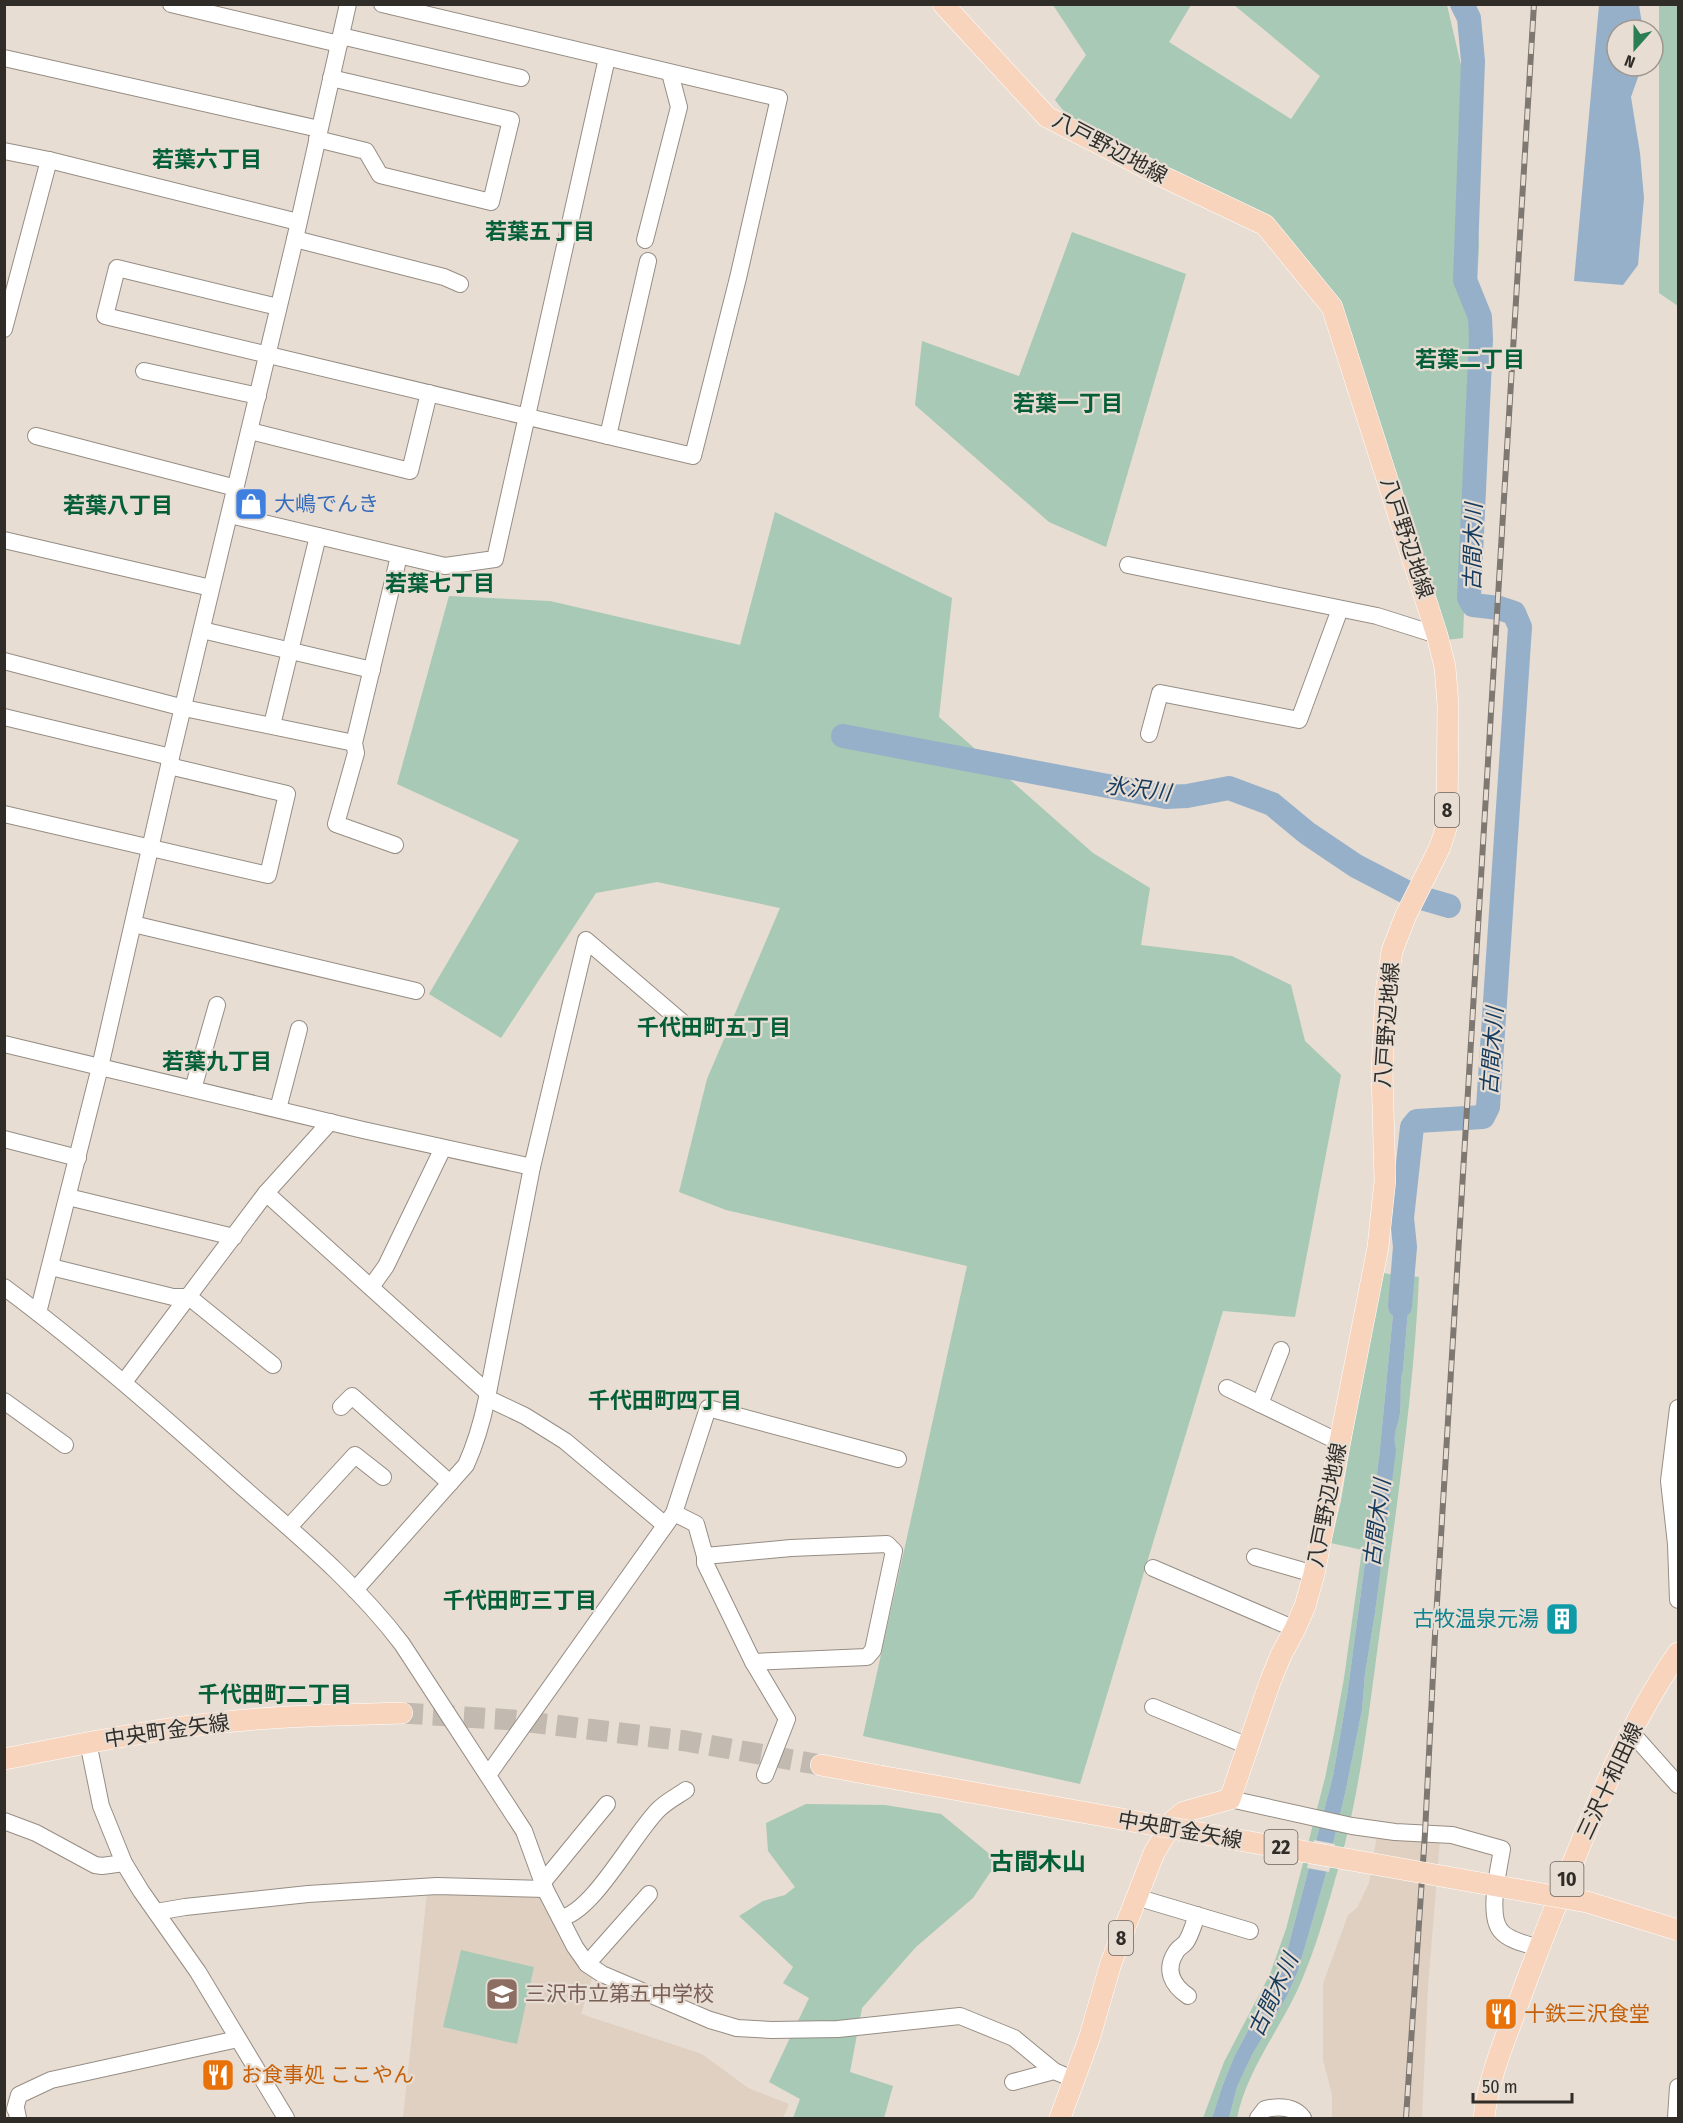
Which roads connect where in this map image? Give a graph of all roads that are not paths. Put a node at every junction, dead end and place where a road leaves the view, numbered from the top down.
1 (171, 4) edge
2 (348, 4) edge
3 (382, 4) edge
4 (943, 4) edge
5 (340, 40) junction
6 (4, 58) edge
7 (607, 58) junction
8 (670, 73) junction
9 (331, 78) junction
10 (521, 78) dead end
11 (318, 134) junction
12 (4, 151) edge
13 (50, 160) junction
14 (298, 222) junction
15 (295, 239) junction
16 (645, 240) dead end
17 (648, 261) dead end
18 (460, 284) dead end
19 (278, 307) junction
20 (4, 329) edge
21 (267, 356) junction
22 (144, 371) dead end
23 (429, 393) junction
24 (258, 396) junction
25 (527, 415) junction
26 (250, 431) junction
27 (36, 436) dead end
28 (608, 436) junction
29 (236, 488) junction
30 (230, 515) junction
31 (318, 536) junction
32 (4, 540) edge
33 (399, 556) junction
34 (1128, 565) dead end
35 (211, 588) junction
36 (1340, 609) junction
37 (202, 630) junction
38 (1437, 635) junction
39 (289, 650) junction
40 (4, 661) edge
41 (372, 670) junction
42 (184, 708) junction
43 (4, 717) edge
44 (272, 724) junction
45 (1149, 734) dead end
46 (354, 743) junction
47 (170, 762) junction
48 (4, 814) edge
49 (395, 844) dead end
50 (150, 848) junction
51 (133, 924) junction
52 (416, 991) dead end
53 (216, 1005) dead end
54 (689, 1028) dead end
55 (299, 1029) dead end
56 (4, 1044) edge
57 (100, 1067) junction
58 (193, 1089) junction
59 (278, 1109) junction
60 (330, 1122) junction
61 (4, 1139) edge
62 (443, 1148) junction
63 (78, 1158) junction
64 (532, 1167) junction
65 (266, 1193) junction
66 (68, 1197) junction
67 (234, 1237) junction
68 (51, 1267) junction
69 (371, 1287) junction
70 (7, 1295) edge
71 (189, 1297) junction
72 (38, 1313) junction
73 (1281, 1350) dead end
74 (273, 1365) dead end
75 (124, 1382) junction
76 (1227, 1388) dead end
77 (488, 1396) junction
78 (4, 1401) edge
79 (1260, 1404) junction
80 (341, 1407) dead end
81 (1678, 1408) edge
82 (1340, 1442) junction
83 (65, 1444) dead end
84 (898, 1459) dead end
85 (383, 1477) dead end
86 (450, 1483) junction
87 (670, 1519) junction
88 (289, 1527) junction
89 (705, 1556) junction
90 (1255, 1557) dead end
91 (1153, 1568) dead end
92 (1314, 1574) junction
93 (355, 1590) junction
94 (1678, 1600) edge
95 (1295, 1629) junction
96 (1678, 1653) edge
97 (753, 1662) junction
98 (1154, 1707) dead end
99 (402, 1713) tunnel mouth
100 (1631, 1732) junction
101 (88, 1742) junction
102 (1248, 1746) junction
103 (4, 1759) edge
104 (821, 1765) tunnel mouth
105 (488, 1775) junction
106 (765, 1775) dead end
107 (1678, 1785) edge
108 (686, 1790) dead end
109 (1230, 1799) junction
110 (607, 1804) dead end
111 (4, 1821) edge
112 (124, 1863) junction
113 (544, 1886) junction
114 (649, 1894) dead end
115 (1136, 1898) junction
116 (156, 1912) junction
117 (1197, 1915) junction
118 (560, 1918) junction
119 (1250, 1930) dead end
120 (1678, 1930) edge
121 (1539, 1948) junction
122 (587, 1964) junction
123 (1188, 1996) dead end
124 (238, 2039) junction
125 (1063, 2075) junction
126 (1013, 2082) dead end
127 (1678, 2087) edge
128 (18, 2118) edge
129 (286, 2118) edge
130 (1060, 2118) edge
131 (1258, 2118) edge
132 (1303, 2118) edge
133 (1484, 2118) edge
134 (1676, 2118) edge

1 - 5 street
2 - 5 street
3 - 7 street
4 - 38 main road, 八戸野辺地線 / 8
5 - 9 street
5 - 10 street
6 - 11 street
7 - 8 street
7 - 25 street
8 - 16 street
8 - 28 street
9 - 11 street
9 - 11 street
11 - 14 street
12 - 13 street
13 - 14 street
13 - 20 street
14 - 15 street
15 - 18 street
15 - 19 street
17 - 28 street
19 - 21 street
19 - 21 street
21 - 23 street
21 - 24 street
22 - 24 street
23 - 25 street
23 - 26 street
24 - 26 street
25 - 28 street
25 - 33 street
26 - 29 street
27 - 29 street
29 - 30 street
30 - 31 street
30 - 35 street
31 - 33 street
31 - 39 street
32 - 35 street
33 - 41 street
34 - 36 street
35 - 37 street
36 - 38 street
36 - 45 street
37 - 39 street
37 - 42 street
38 - 82 main road, 八戸野辺地線 / 8
39 - 41 street
39 - 44 street
40 - 42 street
41 - 46 street
42 - 44 street
42 - 47 street
43 - 47 street
44 - 46 street
46 - 49 street
47 - 50 street
47 - 50 street
48 - 50 street
50 - 51 street
51 - 52 street
51 - 57 street
53 - 58 street
54 - 64 street
55 - 59 street
56 - 57 street
57 - 58 street
57 - 63 street
58 - 59 street
59 - 60 street
60 - 62 street
60 - 65 street
61 - 63 street
62 - 64 street
62 - 69 street
63 - 66 street
64 - 77 street
65 - 67 street
65 - 69 street
66 - 67 street
66 - 68 street
67 - 71 street
68 - 71 street
68 - 72 street
69 - 77 street
70 - 72 street
71 - 74 street
71 - 75 street
72 - 75 street
73 - 79 street
75 - 88 street
76 - 79 street
77 - 86 street
77 - 87 street
78 - 83 street
79 - 82 street
80 - 86 street
81 - 94 street
82 - 92 main road, 八戸野辺地線 / 8
84 - 87 street
85 - 88 street
86 - 93 street
87 - 89 street
87 - 105 street
88 - 93 street
89 - 97 street
89 - 97 street
90 - 92 street
91 - 95 street
92 - 95 main road, 八戸野辺地線 / 8
93 - 105 street
95 - 102 main road, 八戸野辺地線 / 8
96 - 100 main road, 三沢十和田線 / 10
97 - 106 street
98 - 102 street
99 - 101 main road, 中央町金矢線
100 - 107 street
100 - 121 main road, 三沢十和田線 / 10
101 - 103 main road, 中央町金矢線
101 - 112 street
102 - 109 main road, 八戸野辺地線 / 8
104 - 120 main road, 中央町金矢線 / 22, bridge
105 - 113 street
108 - 118 street
109 - 115 main road, 8
109 - 121 street
110 - 113 street
111 - 112 street
112 - 116 street
113 - 116 street
113 - 118 street
114 - 122 street
115 - 117 street
115 - 125 main road, 8
116 - 124 street
117 - 119 street
117 - 123 street
118 - 122 street
121 - 133 main road, 三沢十和田線 / 10
122 - 125 street
124 - 128 street
124 - 129 street
125 - 126 street
125 - 130 main road, 8
127 - 134 street
131 - 132 street

